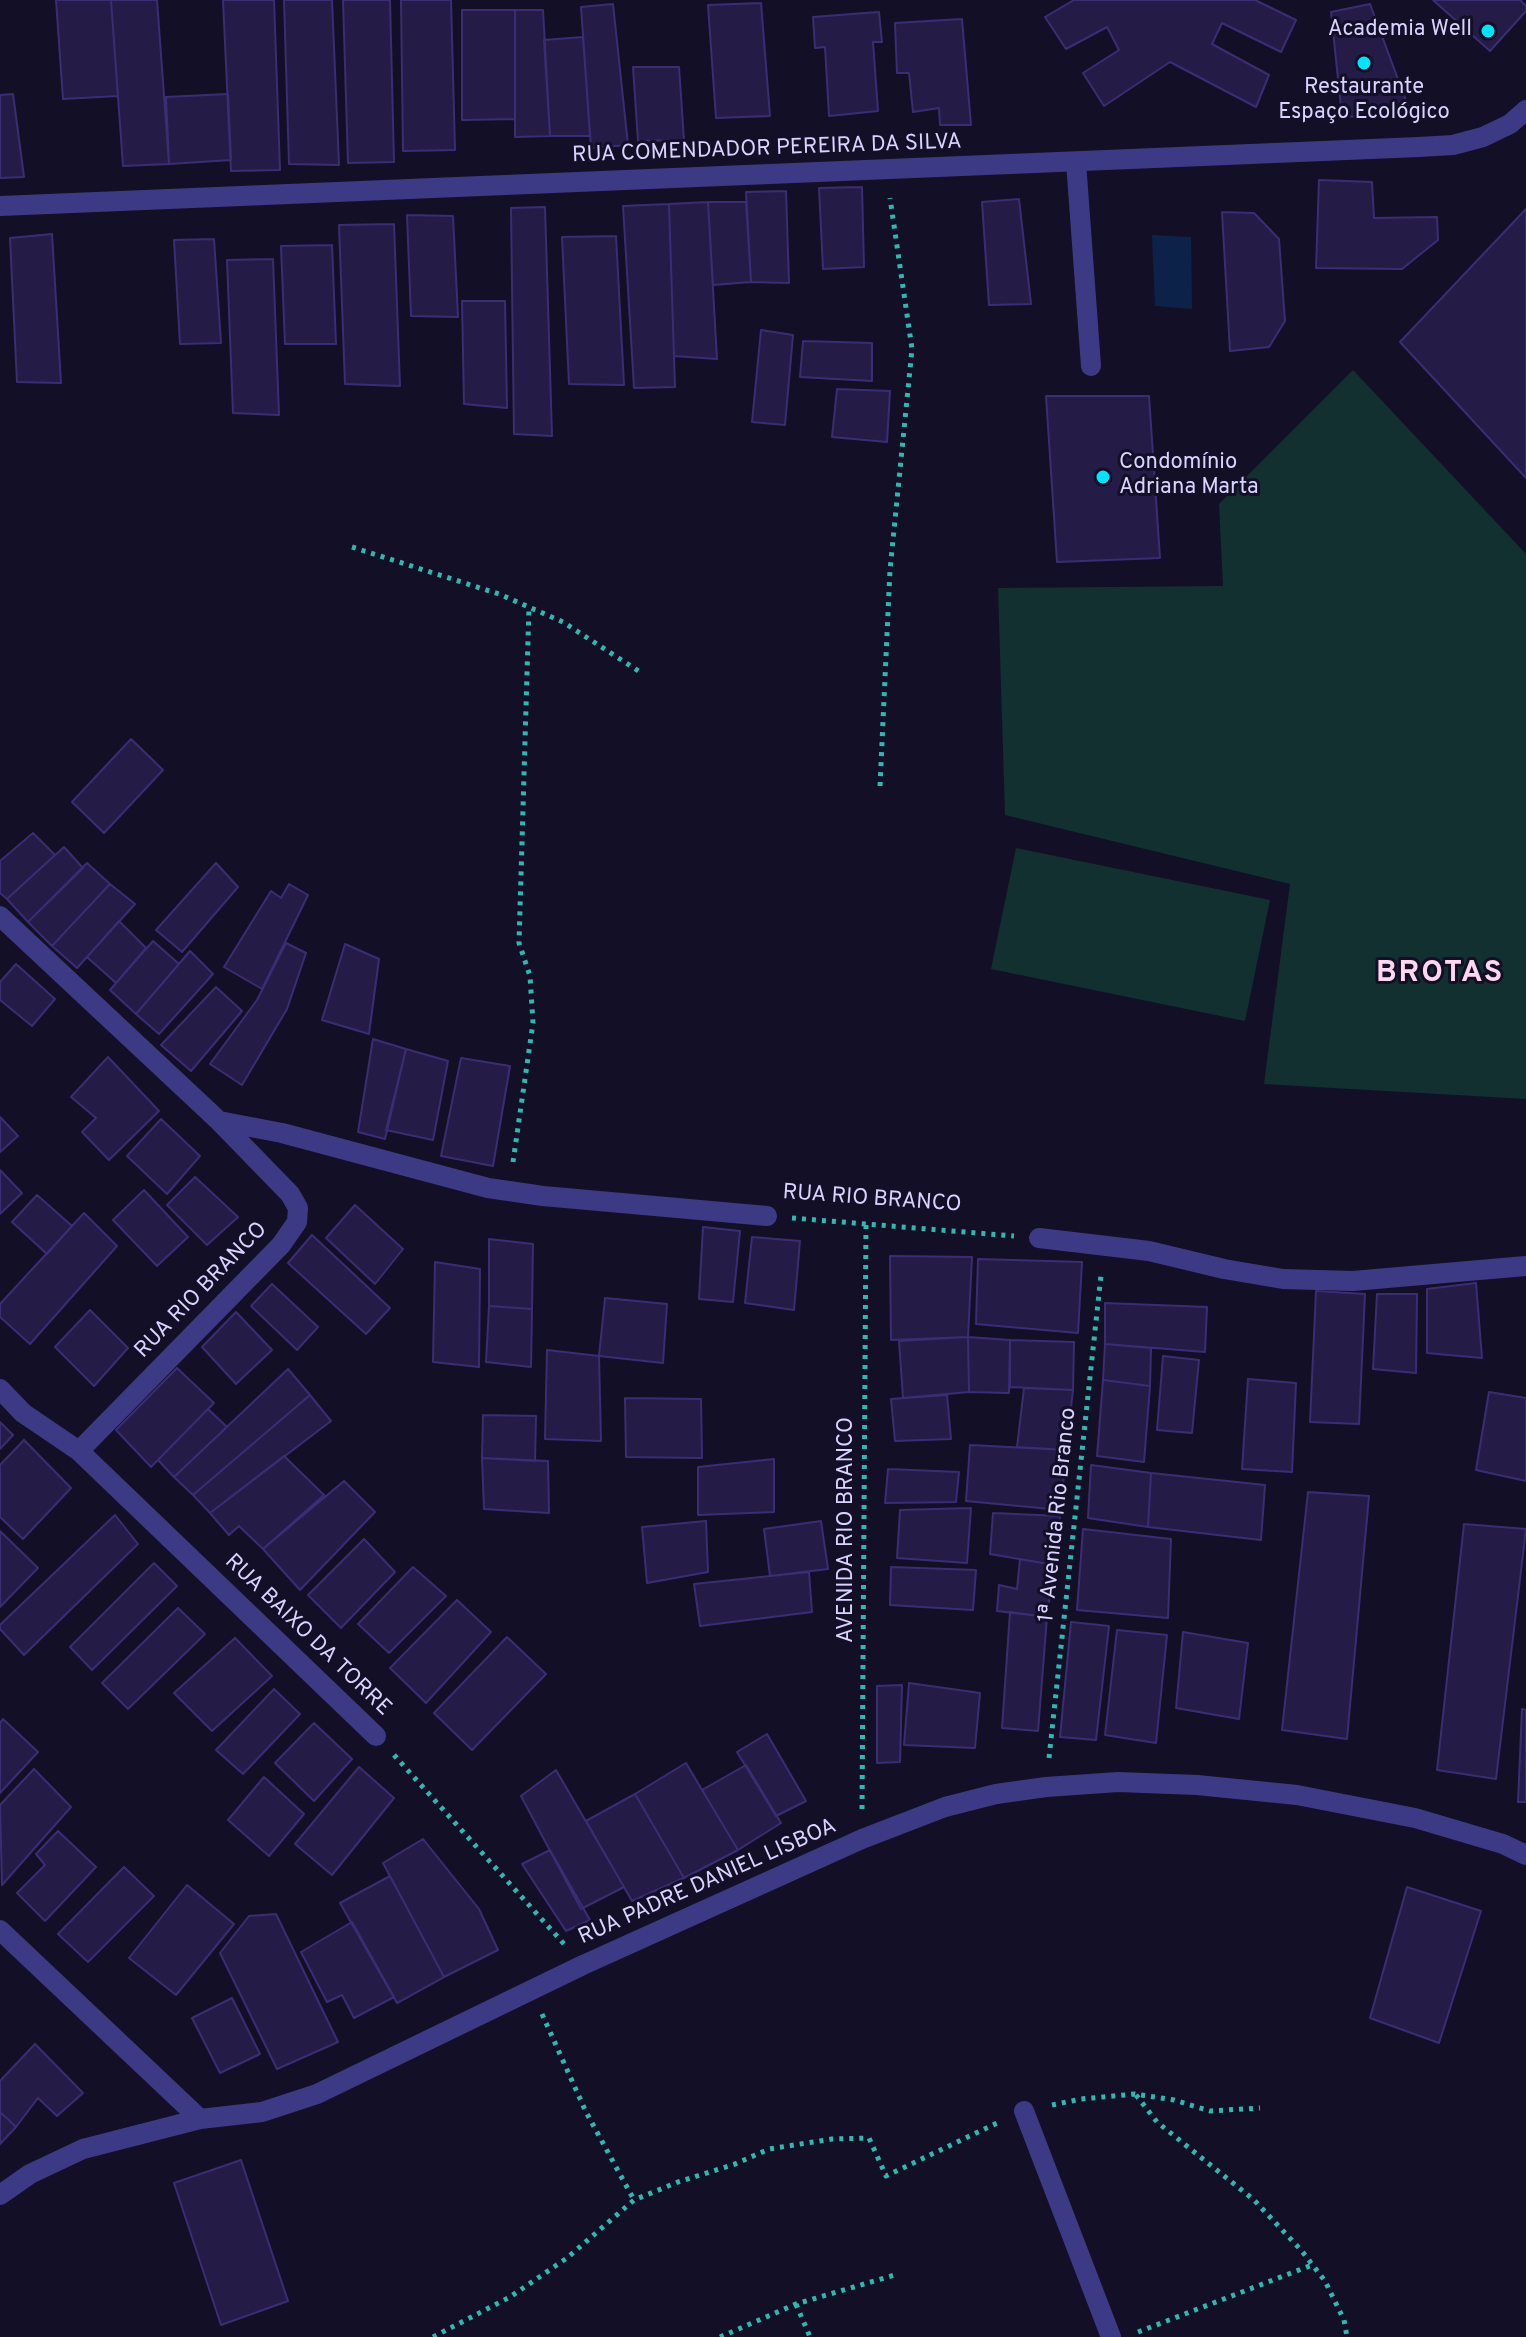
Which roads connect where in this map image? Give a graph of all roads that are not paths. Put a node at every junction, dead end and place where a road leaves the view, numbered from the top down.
1 (1526, 110) edge
2 (1076, 162) junction
3 (0, 206) edge
4 (1091, 366) dead end
5 (0, 916) edge
6 (219, 1121) junction
7 (767, 1216) road end
8 (1039, 1238) road end
9 (1526, 1266) edge
10 (0, 1389) edge
11 (79, 1451) junction
12 (376, 1736) road end
13 (1526, 1855) edge
14 (0, 1930) edge
15 (1024, 2111) road end
16 (200, 2119) junction
17 (0, 2195) edge
18 (1111, 2337) edge

1 - 2 street, RUA COMENDADOR PEREIRA DA SILVA
2 - 3 street, RUA COMENDADOR PEREIRA DA SILVA
2 - 4 street
5 - 6 street, RUA RIO BRANCO
6 - 7 street, RUA RIO BRANCO
6 - 11 street, RUA RIO BRANCO
8 - 9 street
10 - 11 street, RUA BAIXO DA TORRE
11 - 12 street, RUA BAIXO DA TORRE
13 - 16 street, RUA PADRE DANIEL LISBOA
14 - 16 street
15 - 18 street
16 - 17 street, RUA PADRE DANIEL LISBOA

